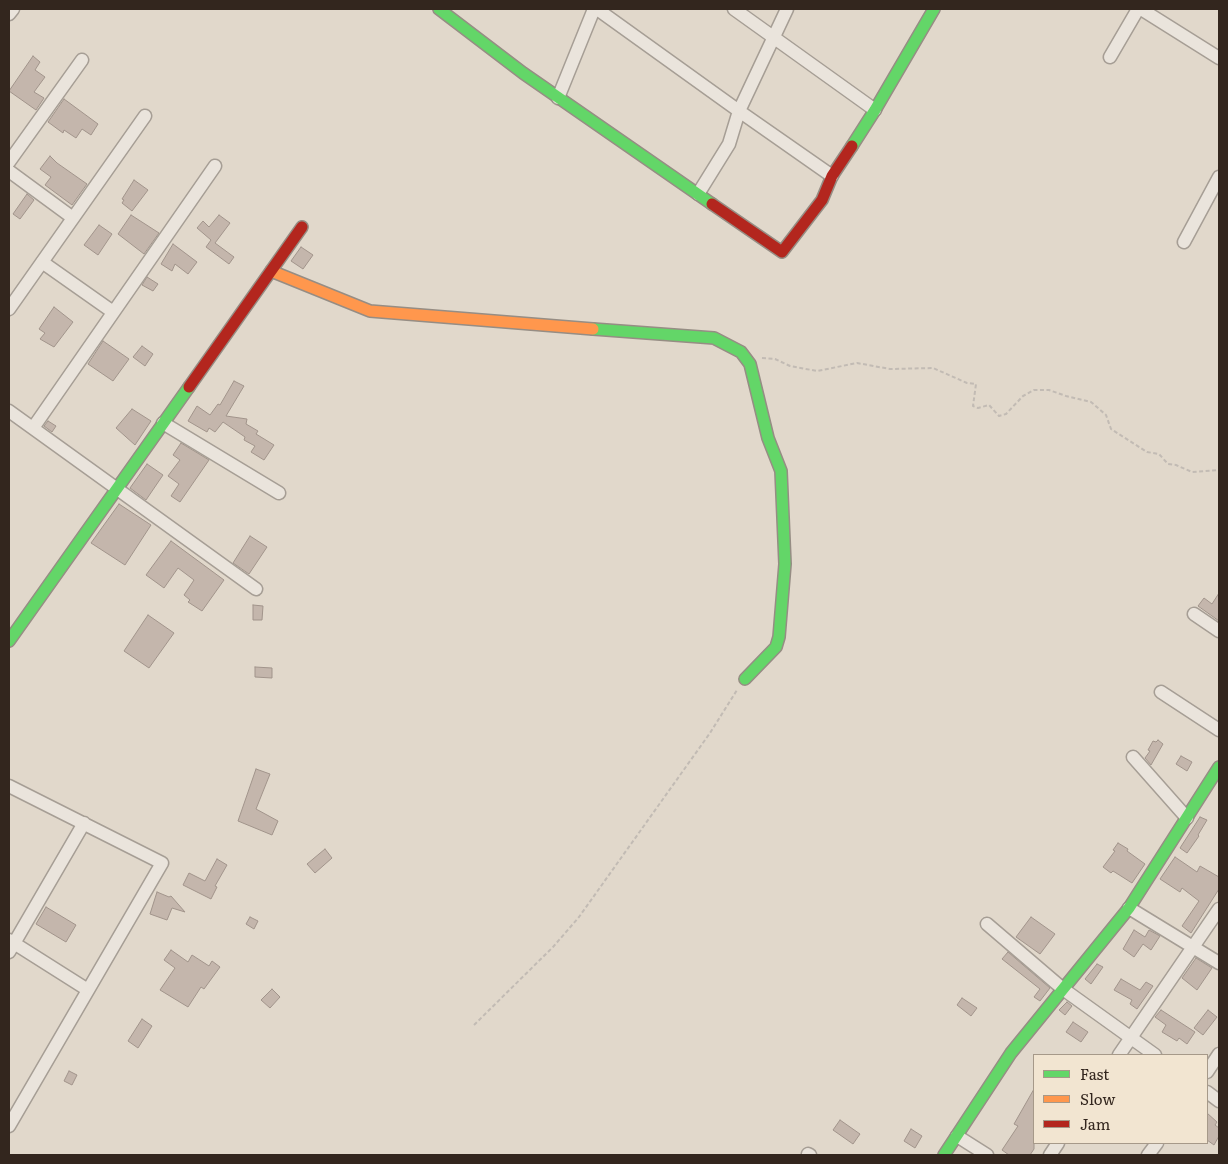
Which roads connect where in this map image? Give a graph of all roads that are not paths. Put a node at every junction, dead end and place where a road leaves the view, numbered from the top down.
1 (13, 9) edge
2 (439, 9) edge
3 (596, 9) edge
4 (734, 9) edge
5 (787, 9) edge
6 (934, 9) edge
7 (1139, 9) edge
8 (9, 14) edge
9 (775, 38) junction
10 (1110, 57) dead end
11 (1219, 58) edge
12 (82, 60) dead end
13 (558, 98) junction
14 (875, 110) junction
15 (739, 111) junction
16 (145, 116) dead end
17 (9, 162) edge
18 (215, 166) dead end
19 (9, 171) edge
20 (832, 176) junction
21 (1219, 177) edge
22 (698, 194) junction
23 (73, 218) junction
24 (302, 227) dead end
25 (1184, 242) dead end
26 (42, 262) junction
27 (270, 271) junction
28 (9, 309) edge
29 (113, 312) junction
30 (9, 410) edge
31 (163, 423) junction
32 (32, 428) junction
33 (117, 489) junction
34 (279, 493) dead end
35 (256, 590) dead end
36 (1194, 614) dead end
37 (1219, 631) edge
38 (9, 641) edge
39 (746, 679) road end
40 (1161, 692) dead end
41 (1219, 730) edge
42 (1133, 757) dead end
43 (1219, 767) edge
44 (9, 786) edge
45 (1187, 818) junction
46 (84, 823) junction
47 (1129, 908) junction
48 (1219, 909) edge
49 (986, 924) dead end
50 (10, 945) edge
51 (1193, 947) junction
52 (1219, 963) edge
53 (1063, 989) junction
54 (88, 990) junction
55 (1131, 1038) junction
56 (1120, 1054) edge
57 (1154, 1054) edge
58 (1219, 1054) edge
59 (1208, 1070) edge
60 (1208, 1093) edge
61 (1219, 1101) edge
62 (12, 1112) edge
63 (9, 1126) edge
64 (957, 1136) junction
65 (1057, 1144) edge
66 (1156, 1144) edge
67 (944, 1155) edge
68 (987, 1155) edge
69 (1050, 1155) edge
70 (1148, 1155) edge

1 - 8 street
2 - 13 street
3 - 13 street
3 - 15 street
4 - 9 street
5 - 9 street
6 - 14 street
7 - 10 street
7 - 11 street
9 - 14 street
9 - 15 street
12 - 17 street
13 - 22 street
14 - 20 street
15 - 20 street
15 - 22 street
16 - 23 street
18 - 29 street
19 - 23 street
20 - 22 street
21 - 25 street
23 - 26 street
24 - 27 street
26 - 28 street
26 - 29 street
27 - 31 street
27 - 39 street
29 - 32 street
30 - 32 street
31 - 33 street
31 - 34 street
32 - 33 street
33 - 35 street
33 - 38 street
36 - 37 street
40 - 41 street
42 - 45 street
43 - 45 street
44 - 46 street
45 - 47 street
46 - 50 street
46 - 54 street
47 - 51 street
47 - 53 street
48 - 51 street
49 - 53 street
50 - 54 street
51 - 52 street
51 - 55 street
53 - 55 street
53 - 64 street
54 - 62 street
55 - 56 street
55 - 57 street
58 - 59 street
60 - 61 street
62 - 63 street
64 - 67 street
64 - 68 street
65 - 69 street
66 - 70 street

